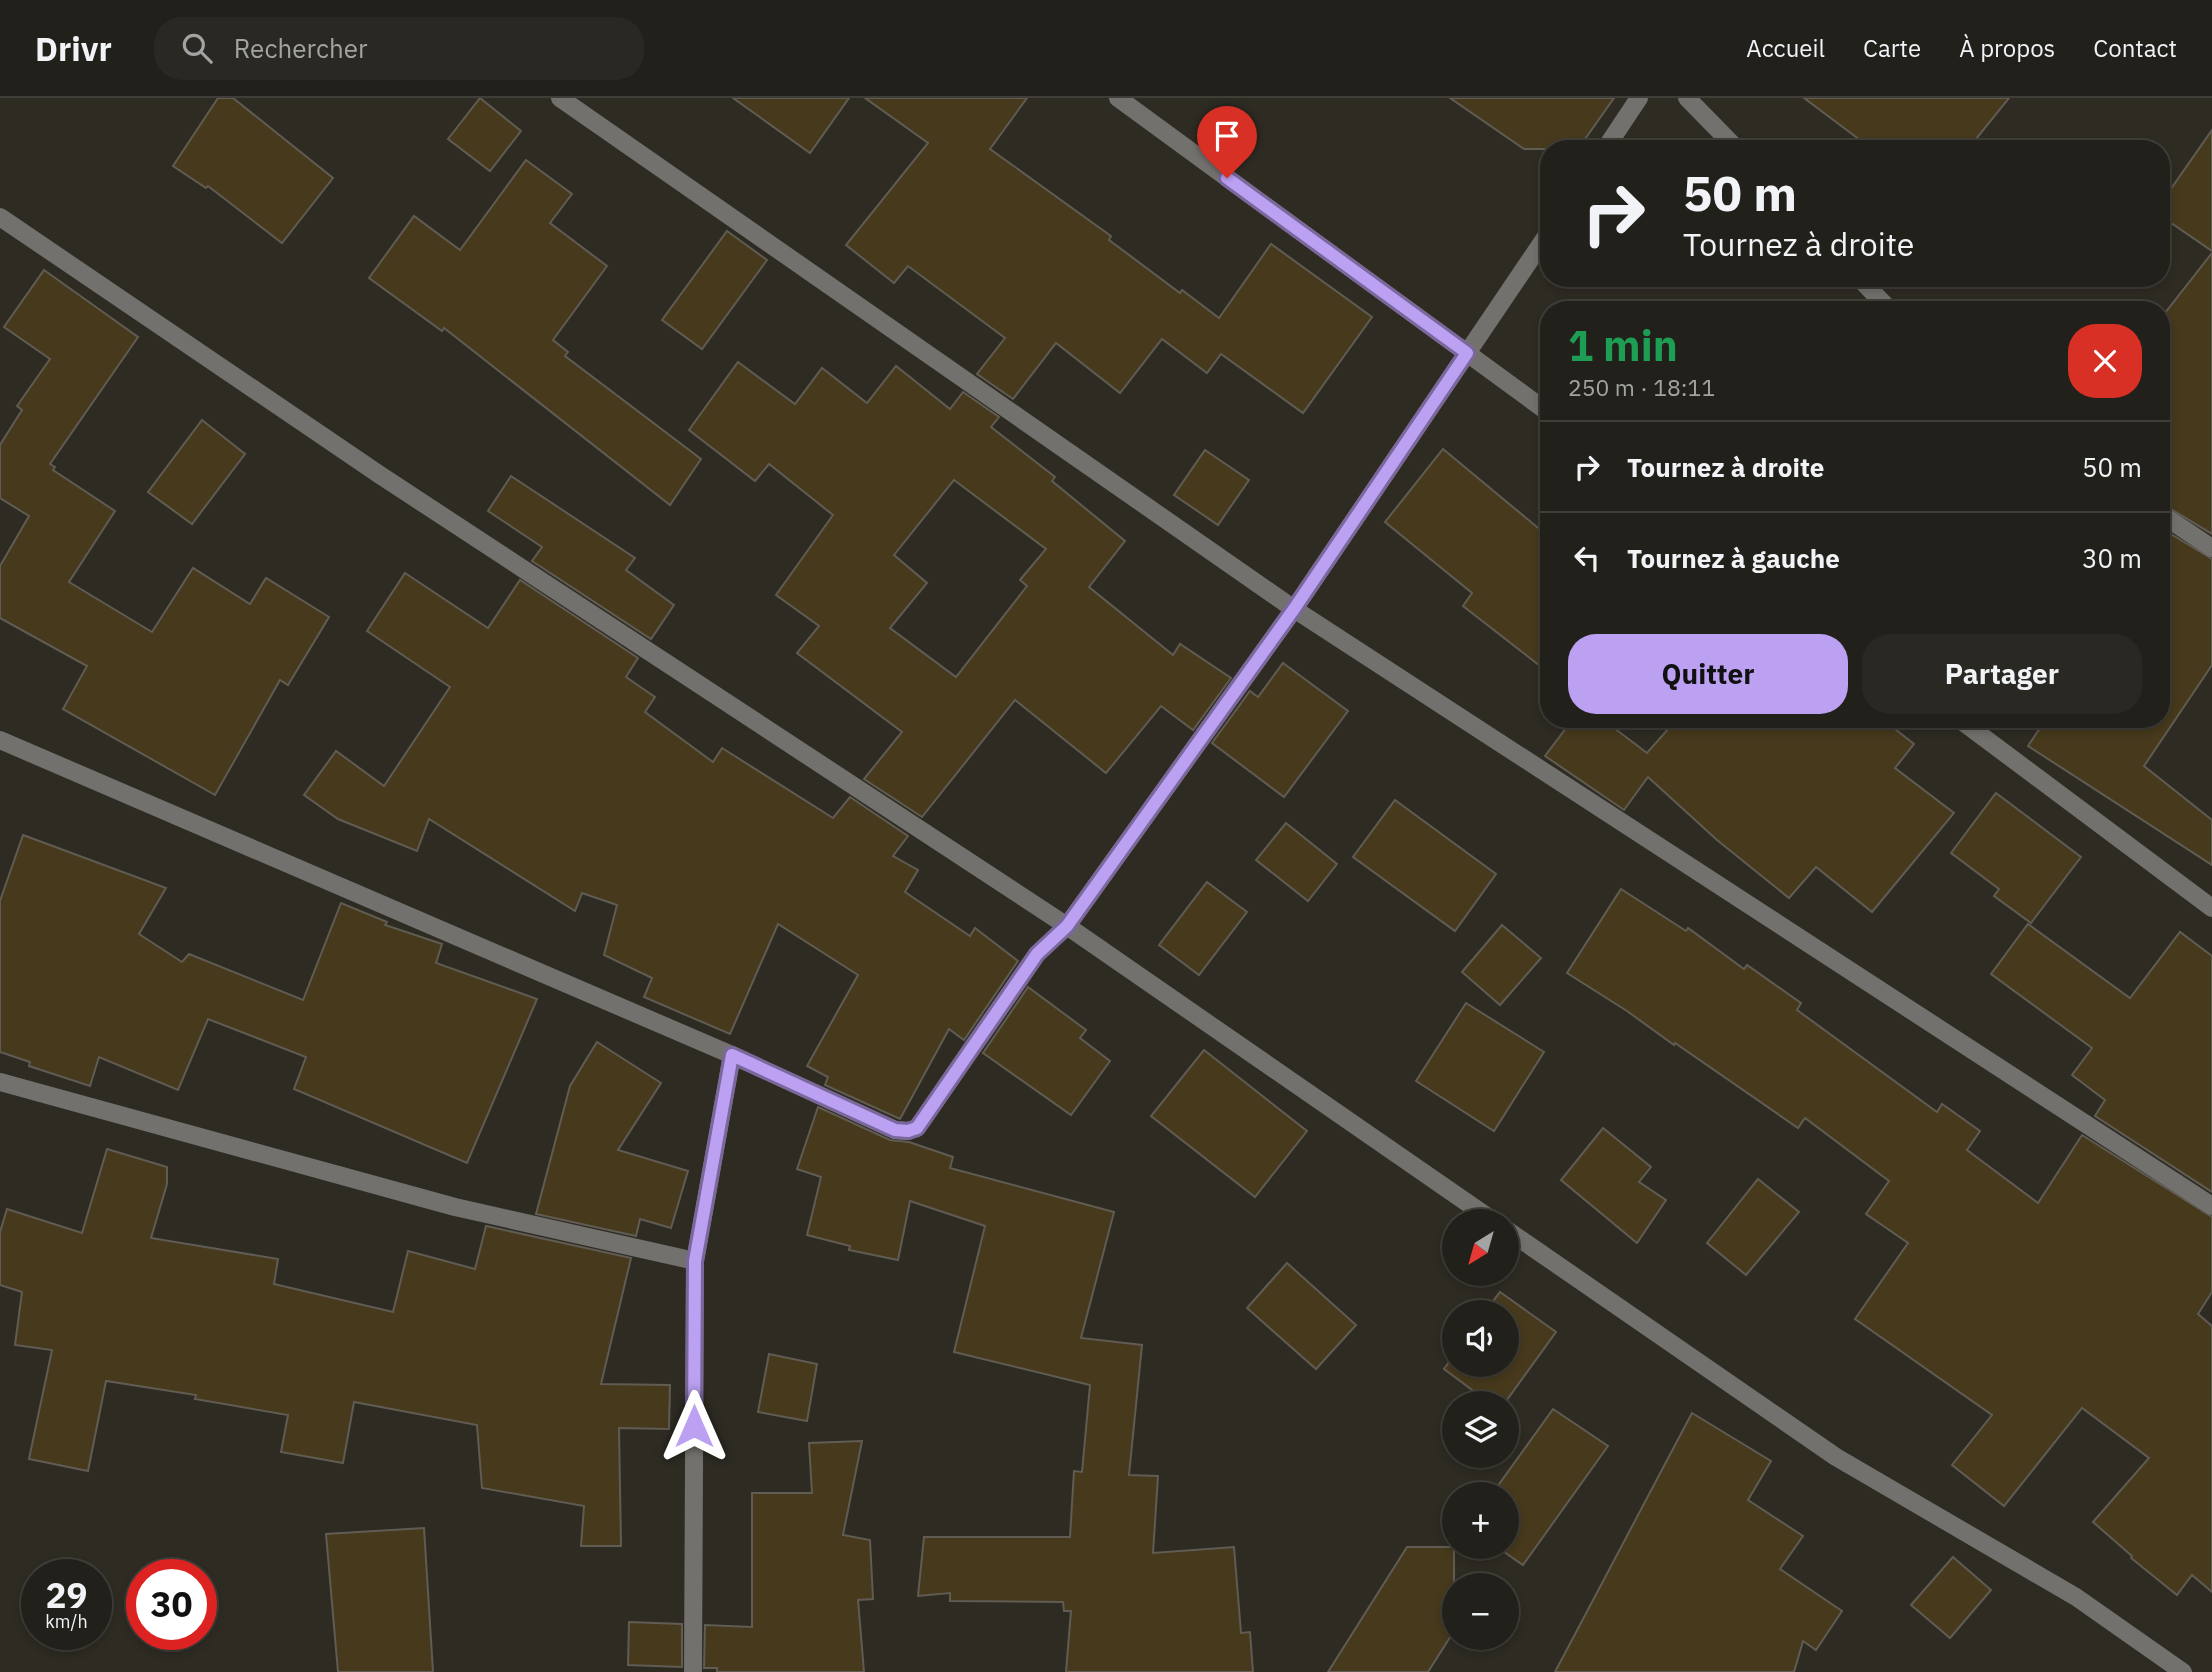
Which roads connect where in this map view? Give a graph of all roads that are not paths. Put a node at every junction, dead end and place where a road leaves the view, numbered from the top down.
1 (560, 98) edge
2 (1118, 98) edge
3 (1639, 98) edge
4 (1687, 98) edge
5 (1611, 140) edge
6 (1728, 140) edge
7 (0, 217) edge
8 (1540, 245) edge
9 (1868, 287) edge
10 (1881, 301) edge
11 (1467, 353) junction
12 (1540, 406) edge
13 (2170, 520) edge
14 (2212, 548) edge
15 (1294, 609) junction
16 (1971, 728) edge
17 (0, 740) edge
18 (2212, 908) edge
19 (1067, 926) junction
20 (732, 1055) junction
21 (0, 1082) edge
22 (2212, 1206) edge
23 (1476, 1209) edge
24 (1519, 1238) edge
25 (695, 1261) junction
26 (692, 1672) edge
27 (2183, 1672) edge

1 - 15 street
2 - 11 street
3 - 5 street
4 - 6 street
7 - 19 street
8 - 11 street
9 - 10 street
11 - 12 street
11 - 15 street
13 - 14 street
15 - 19 street
15 - 22 street
16 - 18 street
17 - 20 street
19 - 20 street
19 - 23 street
20 - 25 street
21 - 25 street
24 - 27 street
25 - 26 street

